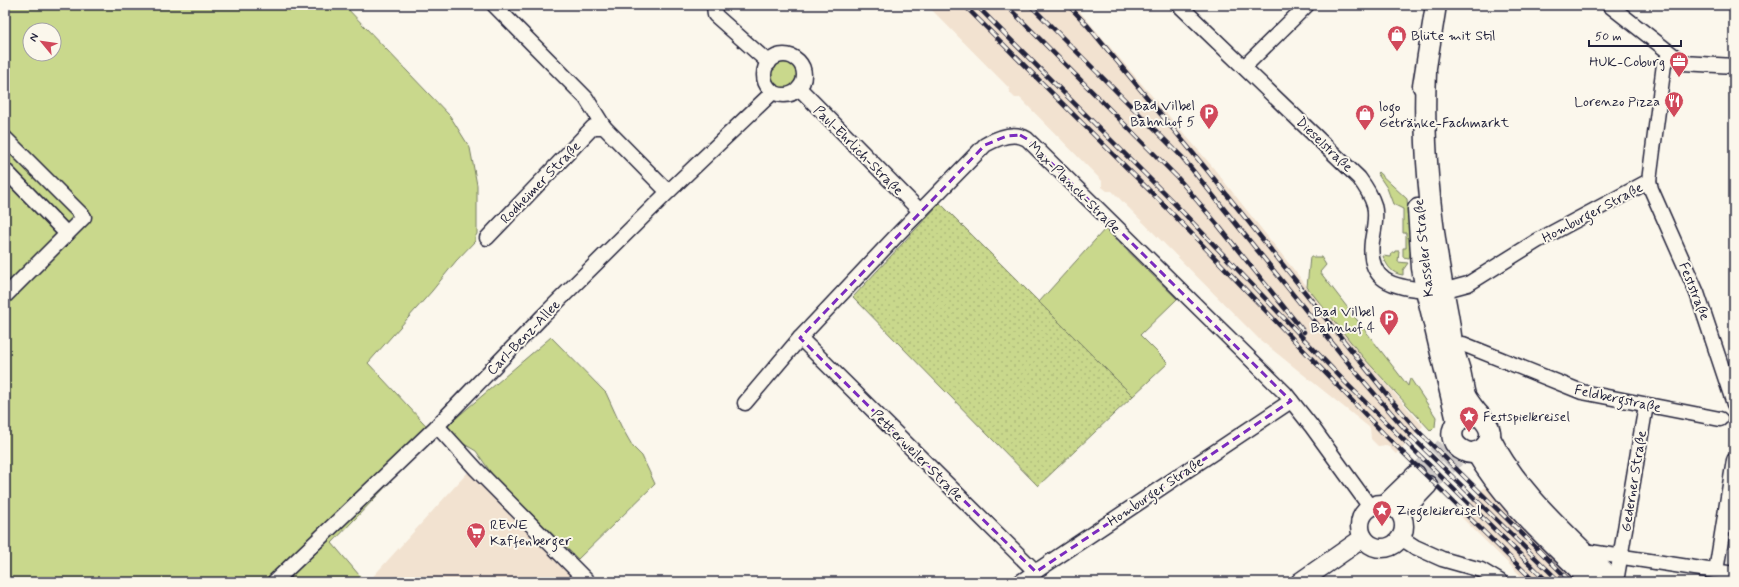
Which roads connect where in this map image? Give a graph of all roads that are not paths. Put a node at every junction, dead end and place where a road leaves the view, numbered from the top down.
1 (494, 5) edge
2 (714, 5) edge
3 (1179, 5) edge
4 (1307, 5) edge
5 (1436, 5) edge
6 (1609, 5) edge
7 (1670, 54) junction
8 (769, 63) junction
9 (1734, 66) edge
10 (1244, 67) junction
11 (799, 88) junction
12 (773, 92) junction
13 (598, 127) junction
14 (5, 138) edge
15 (5, 170) edge
16 (1649, 181) junction
17 (668, 192) junction
18 (920, 211) junction
19 (67, 234) junction
20 (487, 238) dead end
21 (1434, 291) junction
22 (5, 296) edge
23 (800, 338) junction
24 (1453, 346) junction
25 (1291, 401) junction
26 (746, 403) dead end
27 (1734, 404) edge
28 (1646, 405) junction
29 (1480, 417) junction
30 (1720, 419) dead end
31 (437, 426) junction
32 (1490, 438) junction
33 (1458, 445) junction
34 (1734, 460) edge
35 (1378, 505) junction
36 (1401, 513) junction
37 (1363, 538) junction
38 (1401, 538) junction
39 (1584, 551) junction
40 (1621, 557) junction
41 (1716, 571) junction
42 (1036, 572) junction
43 (1734, 574) edge
44 (274, 582) edge
45 (588, 582) edge
46 (1020, 582) edge
47 (1300, 582) edge
48 (1501, 582) edge
49 (1592, 582) edge
50 (1615, 582) edge

1 - 13 street
2 - 8 street
3 - 10 street, Dieselstraße
4 - 10 street
5 - 21 main road, Kasseler Straße
6 - 7 street
7 - 9 street
7 - 16 street, Homburger Straße
8 - 11 street
8 - 12 street
10 - 21 street, Dieselstraße
11 - 12 street
11 - 18 street, Paul-Ehrlich-Straße
12 - 17 street, Carl-Benz-Allee
13 - 17 street
13 - 20 street, Rodheimer Straße
14 - 19 street
15 - 19 street
16 - 21 street, Homburger Straße
16 - 27 street, Feststraße
17 - 31 street, Carl-Benz-Allee
18 - 23 street, Max-Planck-Straße
18 - 25 street, Max-Planck-Straße
19 - 22 street
21 - 24 main road, Kasseler Straße
21 - 33 main road, Kasseler Straße
23 - 26 street, Max-Planck-Straße
23 - 42 street, Petterweiler Straße
24 - 28 street, Feldbergstraße
24 - 29 main road, Kasseler Straße
25 - 35 street, Max-Planck-Straße
25 - 42 street, Homburger Straße
28 - 30 street, Feldbergstraße
28 - 40 street, Gederner Straße
29 - 32 main road, Kasseler Straße
29 - 33 main road
31 - 44 street, Carl-Benz-Allee
31 - 45 street
32 - 33 main road
32 - 39 main road, Kasseler Straße
33 - 49 main road, Kasseler Straße
34 - 41 street
35 - 36 street
35 - 36 street
35 - 37 street
36 - 38 street
37 - 38 street
37 - 47 street
38 - 48 street
39 - 40 street
39 - 50 main road, Kasseler Straße
40 - 41 street
40 - 50 street, Gederner Straße
41 - 43 street
42 - 46 street, Homburger Straße

